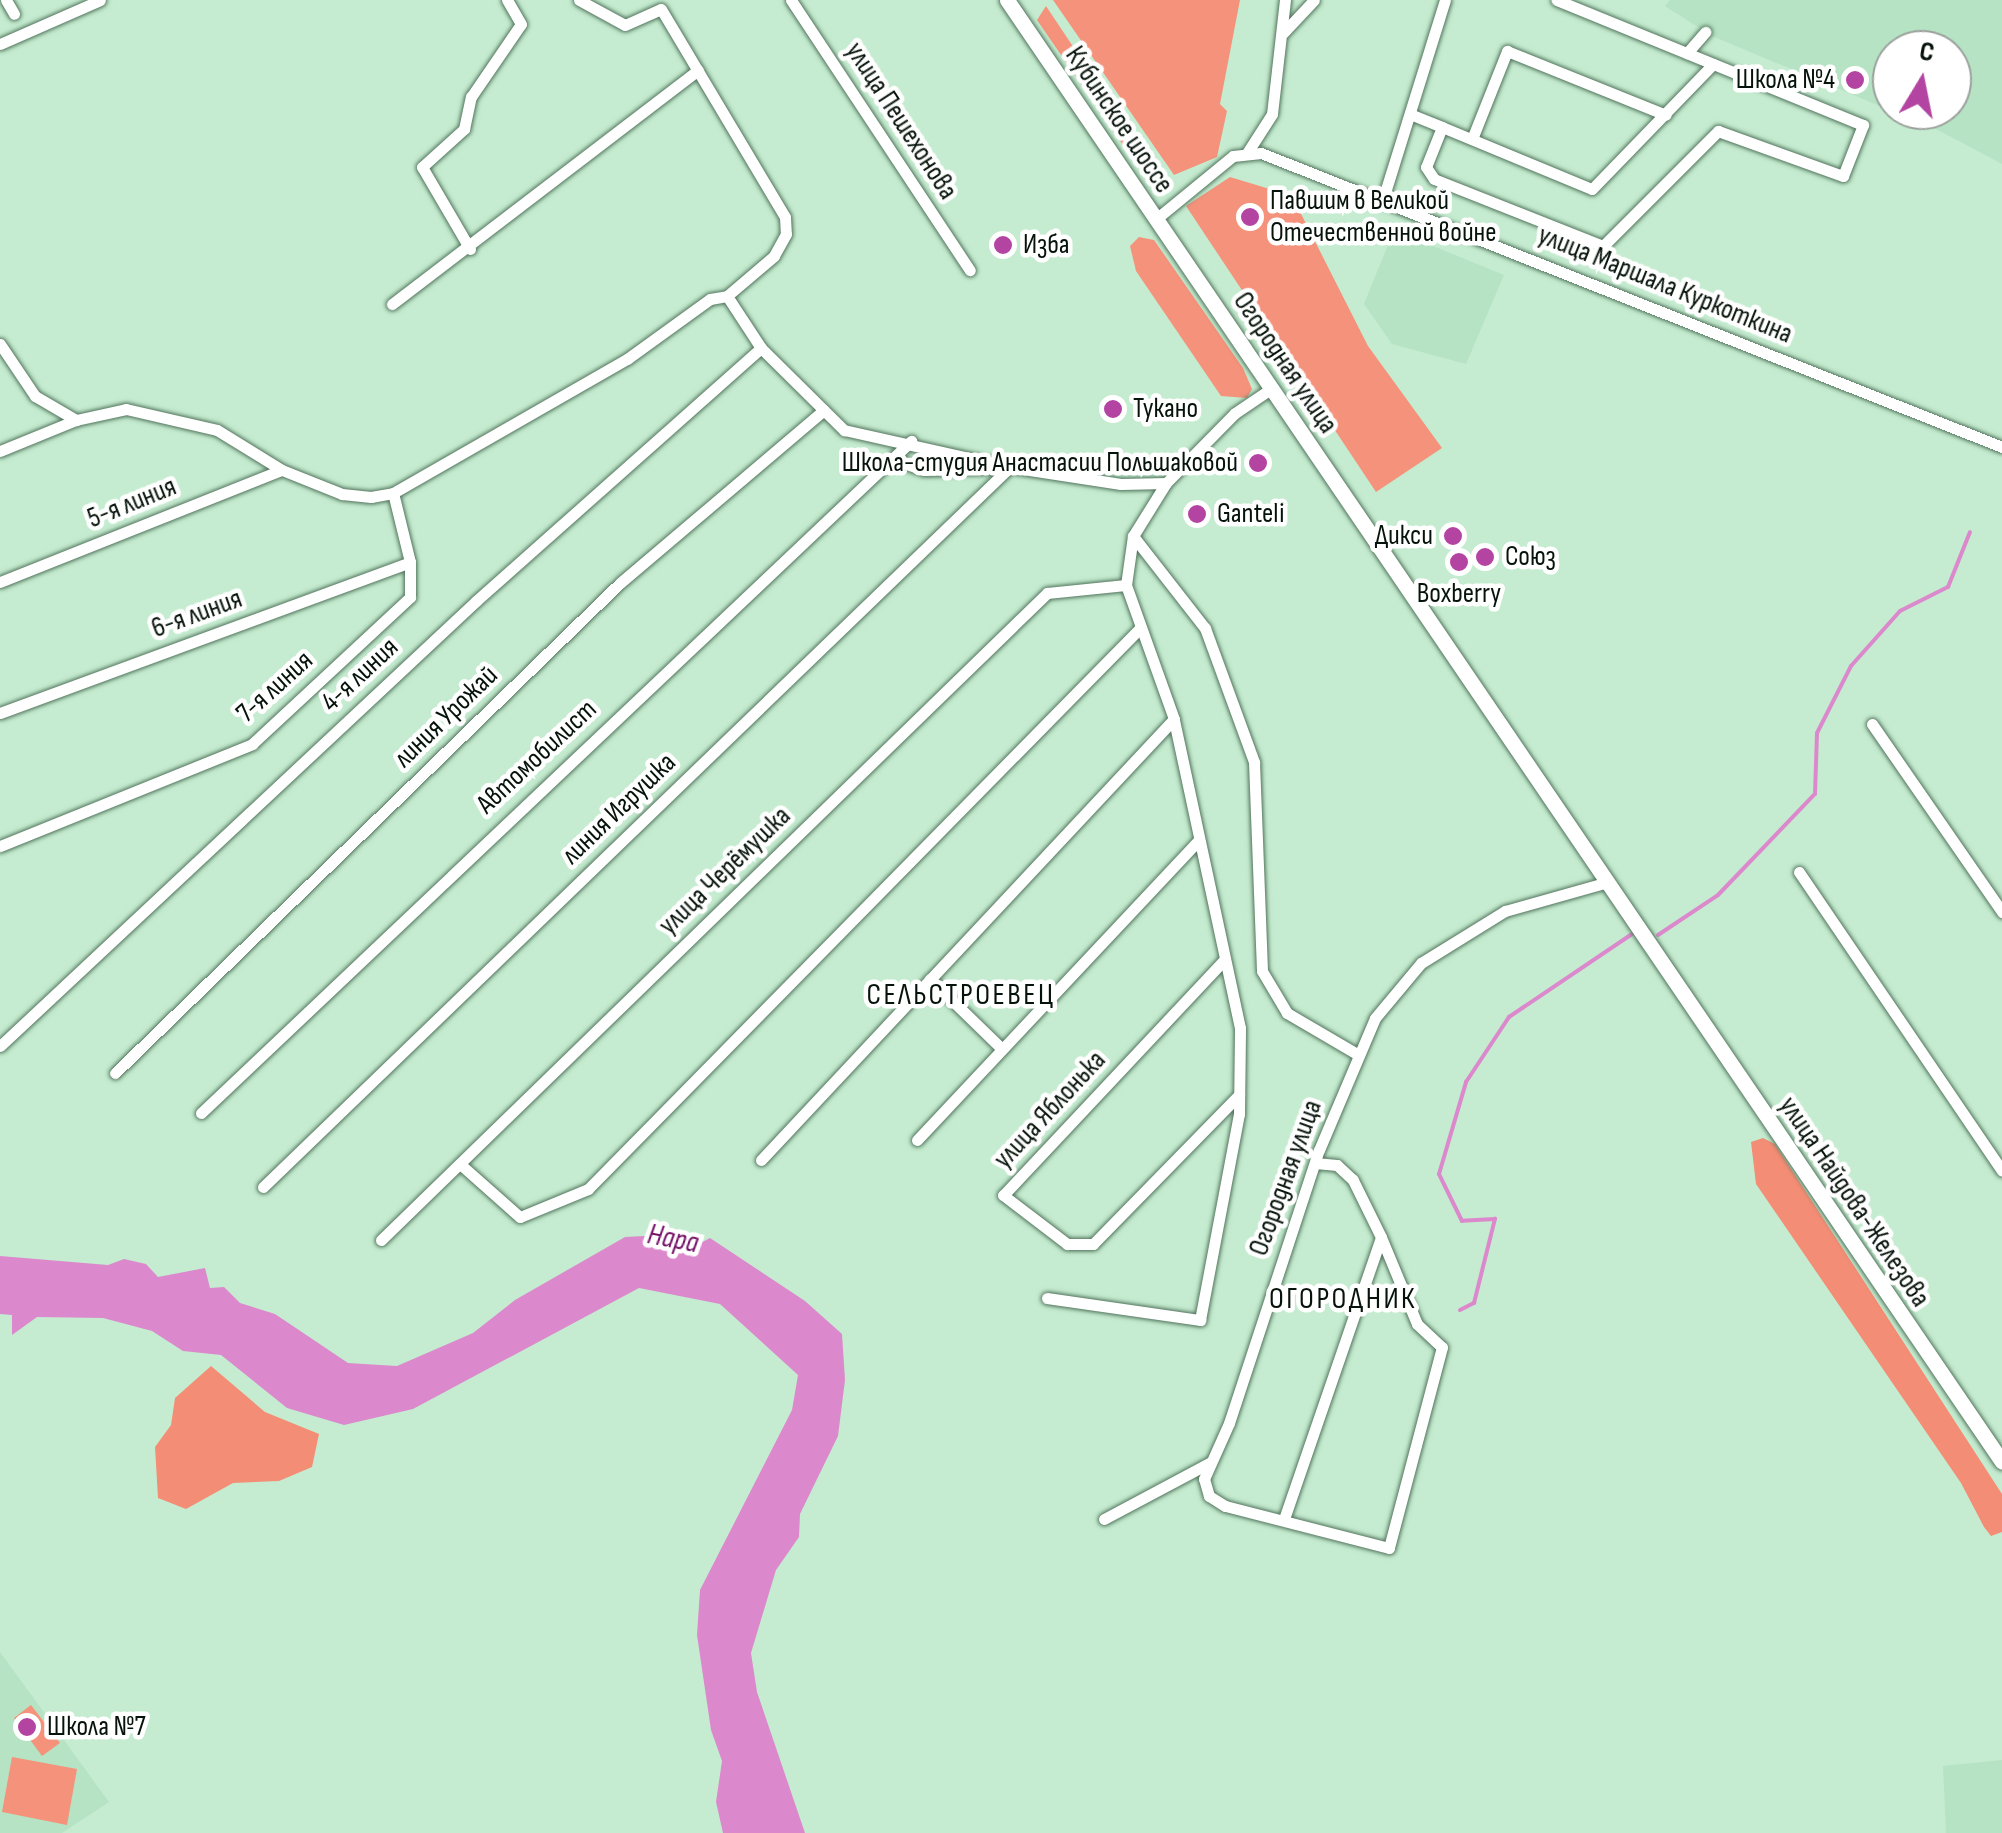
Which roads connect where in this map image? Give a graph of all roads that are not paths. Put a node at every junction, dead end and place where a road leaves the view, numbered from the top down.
1 (6, 0) edge
2 (100, 0) edge
3 (507, 0) edge
4 (578, 0) edge
5 (792, 0) edge
6 (1007, 0) edge
7 (1284, 0) edge
8 (1314, 0) edge
9 (1445, 0) edge
10 (1556, 0) edge
11 (14, 14) dead end
12 (1705, 32) dead end
13 (1284, 33) junction
14 (0, 44) edge
15 (1687, 53) junction
16 (1713, 64) junction
17 (698, 70) junction
18 (1410, 114) junction
19 (1666, 115) junction
20 (1442, 127) junction
21 (1472, 139) junction
22 (1247, 153) junction
23 (1383, 199) junction
24 (1156, 219) junction
25 (470, 249) junction
26 (970, 270) dead end
27 (726, 296) junction
28 (392, 304) dead end
29 (0, 344) edge
30 (761, 348) junction
31 (1272, 388) junction
32 (824, 410) junction
33 (76, 420) junction
34 (911, 441) junction
35 (2002, 447) edge
36 (0, 450) edge
37 (892, 459) junction
38 (1010, 467) junction
39 (282, 470) junction
40 (1166, 483) junction
41 (394, 493) junction
42 (1133, 536) junction
43 (410, 562) junction
44 (0, 582) edge
45 (1126, 585) junction
46 (1141, 628) junction
47 (0, 713) edge
48 (1174, 720) junction
49 (1872, 724) dead end
50 (1199, 840) junction
51 (0, 846) edge
52 (1799, 872) dead end
53 (1608, 882) junction
54 (2002, 912) edge
55 (1225, 960) junction
56 (1670, 967) joint
57 (930, 979) junction
58 (0, 1046) edge
59 (1002, 1049) junction
60 (1359, 1055) junction
61 (115, 1073) dead end
62 (1239, 1095) junction
63 (202, 1112) dead end
64 (917, 1140) dead end
65 (761, 1160) dead end
66 (1315, 1163) junction
67 (460, 1164) junction
68 (2002, 1171) edge
69 (264, 1187) dead end
70 (1380, 1237) junction
71 (381, 1240) dead end
72 (1048, 1298) dead end
73 (1212, 1462) junction
74 (2002, 1462) edge
75 (1104, 1519) dead end
76 (1284, 1519) junction

1 - 11 street
2 - 14 street
3 - 25 street
4 - 17 street
5 - 26 street, улица Пешехонова
6 - 24 main road, Кубинское шоссе
7 - 13 street
8 - 13 street
9 - 18 street
10 - 15 street
12 - 15 street
13 - 22 street
15 - 16 street
16 - 19 street
16 - 20 street
17 - 25 street
17 - 27 street
18 - 20 street
18 - 23 street
19 - 21 street
19 - 21 street
20 - 21 street
22 - 23 street, улица Маршала Куркоткина
22 - 24 street
23 - 35 street, улица Маршала Куркоткина
24 - 31 main road, Огородная улица
25 - 28 street
27 - 30 street
27 - 41 street
29 - 33 street
30 - 32 street
30 - 58 street, 4-я линия
31 - 40 street
31 - 53 main road, Огородная улица
32 - 34 street
32 - 61 street, линия Урожай
33 - 36 street
33 - 39 street
34 - 37 street, Автомобилист
34 - 38 street
37 - 38 street
37 - 63 street, Автомобилист
38 - 40 street
38 - 69 street, линия Игрушка
39 - 41 street
39 - 44 street, 5-я линия
40 - 42 street
41 - 43 street, 7-я линия
42 - 45 street
42 - 60 street
43 - 47 street, 6-я линия
43 - 51 street, 7-я линия
45 - 46 street
45 - 67 street, улица Черёмушка
46 - 48 street
46 - 67 street
48 - 50 street
48 - 57 street
49 - 54 street
50 - 55 street
50 - 59 street
52 - 68 street
53 - 56 main road, Огородная улица
53 - 60 street, Огородная улица
55 - 62 street
55 - 62 street, улица Яблонька
56 - 74 main road, улица Найдова-Железова
57 - 59 street
57 - 65 street
59 - 64 street
60 - 66 street, Огородная улица
62 - 72 street
66 - 70 street
66 - 73 street, Огородная улица
67 - 71 street, улица Черёмушка
70 - 76 street
70 - 76 street
73 - 75 street
73 - 76 street

